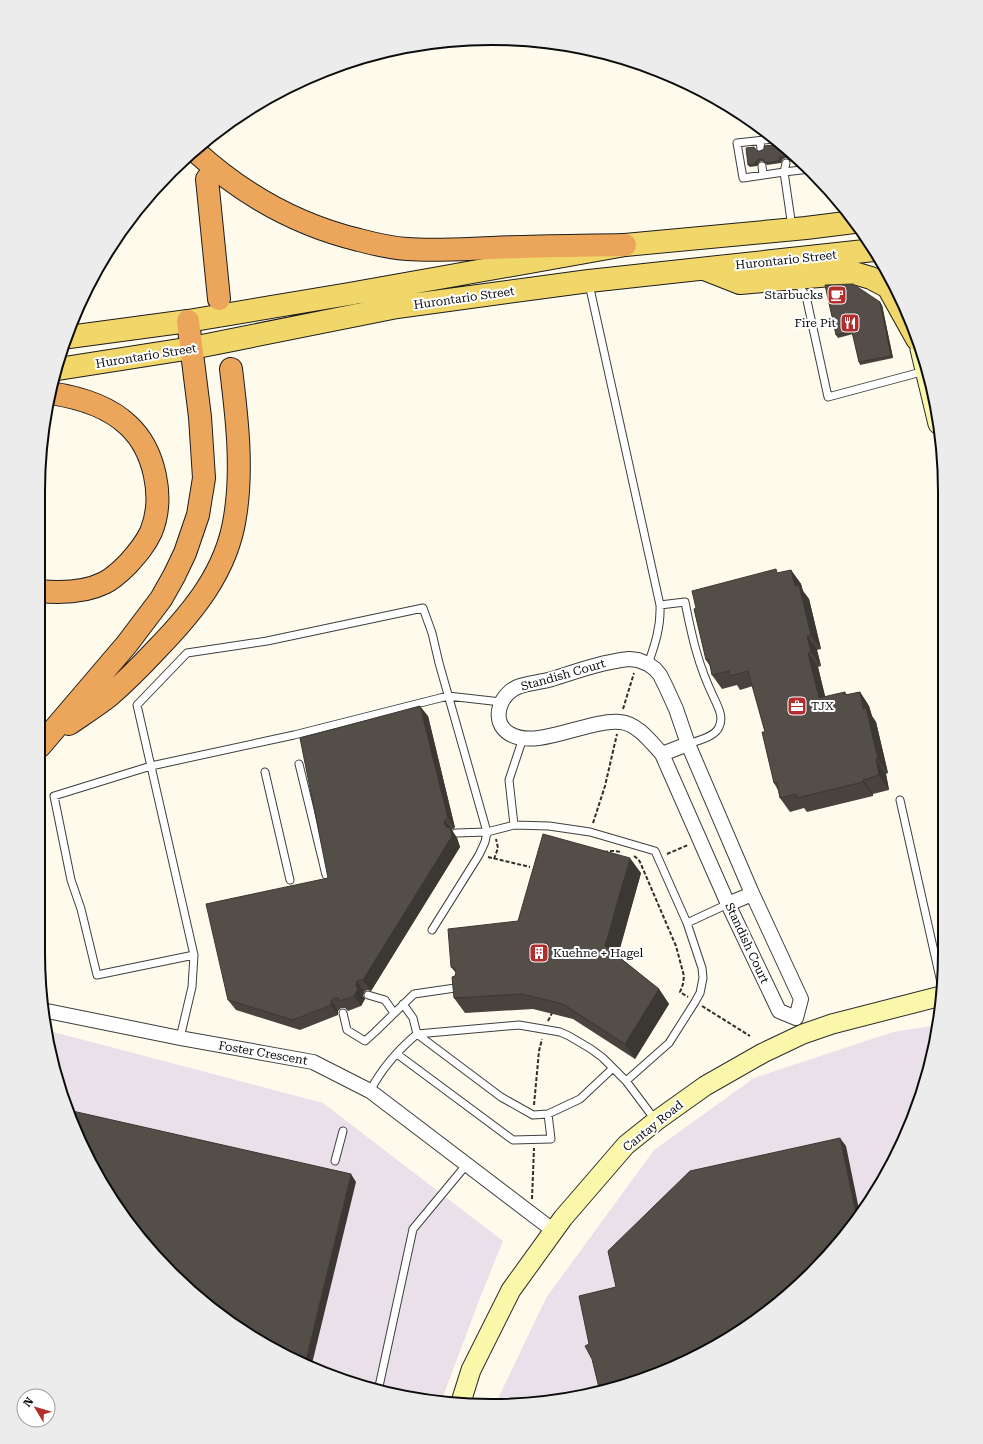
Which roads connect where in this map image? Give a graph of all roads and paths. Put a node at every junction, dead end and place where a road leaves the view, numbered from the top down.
1 (767, 140) edge
2 (760, 141) junction
3 (761, 149) edge
4 (199, 154) edge
5 (786, 163) dead end
6 (762, 166) dead end
7 (801, 170) edge
8 (784, 172) junction
9 (763, 175) junction
10 (207, 179) dead end
11 (848, 223) edge
12 (792, 229) junction
13 (625, 245) junction
14 (868, 251) edge
15 (704, 269) junction
16 (589, 281) junction
17 (806, 284) junction
18 (892, 295) edge
19 (219, 299) tunnel mouth
20 (188, 321) junction
21 (74, 335) edge
22 (192, 348) junction
23 (62, 369) edge
24 (231, 369) tunnel mouth
25 (922, 372) edge
26 (56, 394) edge
27 (45, 592) edge
28 (660, 605) junction
29 (643, 662) junction
30 (448, 696) junction
31 (501, 702) junction
32 (620, 722) junction
33 (523, 738) junction
34 (45, 741) edge
35 (45, 742) edge
36 (688, 744) junction
37 (662, 754) junction
38 (299, 764) dead end
39 (151, 766) junction
40 (265, 772) dead end
41 (900, 800) dead end
42 (514, 825) junction
43 (490, 831) junction
44 (590, 832) junction
45 (456, 833) dead end
46 (602, 852) edge
47 (624, 853) dead end
48 (480, 855) junction
49 (631, 855) dead end
50 (494, 859) junction
51 (530, 867) dead end
52 (326, 875) edge
53 (290, 880) dead end
54 (752, 894) junction
55 (728, 904) junction
56 (687, 923) junction
57 (432, 930) dead end
58 (194, 955) junction
59 (938, 967) edge
60 (462, 987) edge
61 (368, 995) dead end
62 (935, 997) edge
63 (695, 1002) junction
64 (403, 1004) junction
65 (49, 1011) edge
66 (343, 1013) edge
67 (394, 1013) junction
68 (799, 1026) junction
69 (417, 1034) junction
70 (750, 1036) dead end
71 (180, 1038) junction
72 (397, 1054) junction
73 (613, 1068) junction
74 (626, 1081) junction
75 (370, 1091) junction
76 (548, 1114) junction
77 (656, 1121) junction
78 (343, 1131) dead end
79 (335, 1161) dead end
80 (467, 1164) junction
81 (554, 1231) junction
82 (379, 1385) edge
83 (462, 1398) edge

1 - 2 lane
2 - 3 lane
2 - 9 lane
4 - 13 highway
5 - 8 lane
6 - 9 lane
7 - 8 lane
8 - 9 lane
8 - 12 lane
10 - 19 highway
11 - 12 main road, Hurontario Street
12 - 13 main road, Hurontario Street
13 - 20 main road, Hurontario Street
14 - 15 main road, Hurontario Street
15 - 16 main road, Hurontario Street
15 - 17 main road
16 - 22 main road, Hurontario Street
16 - 28 lane
17 - 18 main road
17 - 25 lane
20 - 21 main road, Hurontario Street
20 - 22 highway
22 - 23 main road, Hurontario Street
22 - 34 highway
24 - 35 highway
26 - 27 highway
28 - 29 lane
28 - 36 lane
29 - 31 street, Standish Court
29 - 32 path
29 - 36 street, Standish Court
30 - 31 lane
30 - 39 lane
30 - 39 lane
30 - 43 lane
31 - 33 street
32 - 33 street, Standish Court
32 - 37 street, Standish Court
32 - 44 path
33 - 42 lane
36 - 37 street
36 - 54 street, Standish Court
37 - 55 street, Standish Court
38 - 52 lane
39 - 58 lane
39 - 58 lane
40 - 53 lane
41 - 59 lane
42 - 43 lane
42 - 44 lane
43 - 45 lane
43 - 48 lane
43 - 50 path
44 - 56 lane
46 - 47 path
48 - 50 path
48 - 57 lane
49 - 63 path
50 - 51 path
54 - 55 street
54 - 68 street, Standish Court
55 - 56 lane
55 - 68 street, Standish Court
56 - 63 lane
58 - 71 lane
60 - 64 lane
61 - 67 lane
62 - 68 street, Cantay Road
63 - 70 path
63 - 74 lane
64 - 67 lane
64 - 69 lane
65 - 71 street, Foster Crescent
66 - 67 lane
68 - 77 street, Cantay Road
69 - 72 lane
69 - 73 lane
69 - 76 lane
71 - 75 street, Foster Crescent
72 - 75 lane
72 - 76 lane
73 - 74 lane
73 - 76 lane
74 - 77 lane
75 - 80 street, Foster Crescent
77 - 81 street, Cantay Road
78 - 79 lane
80 - 81 street, Foster Crescent
80 - 82 lane
81 - 83 street, Cantay Road

